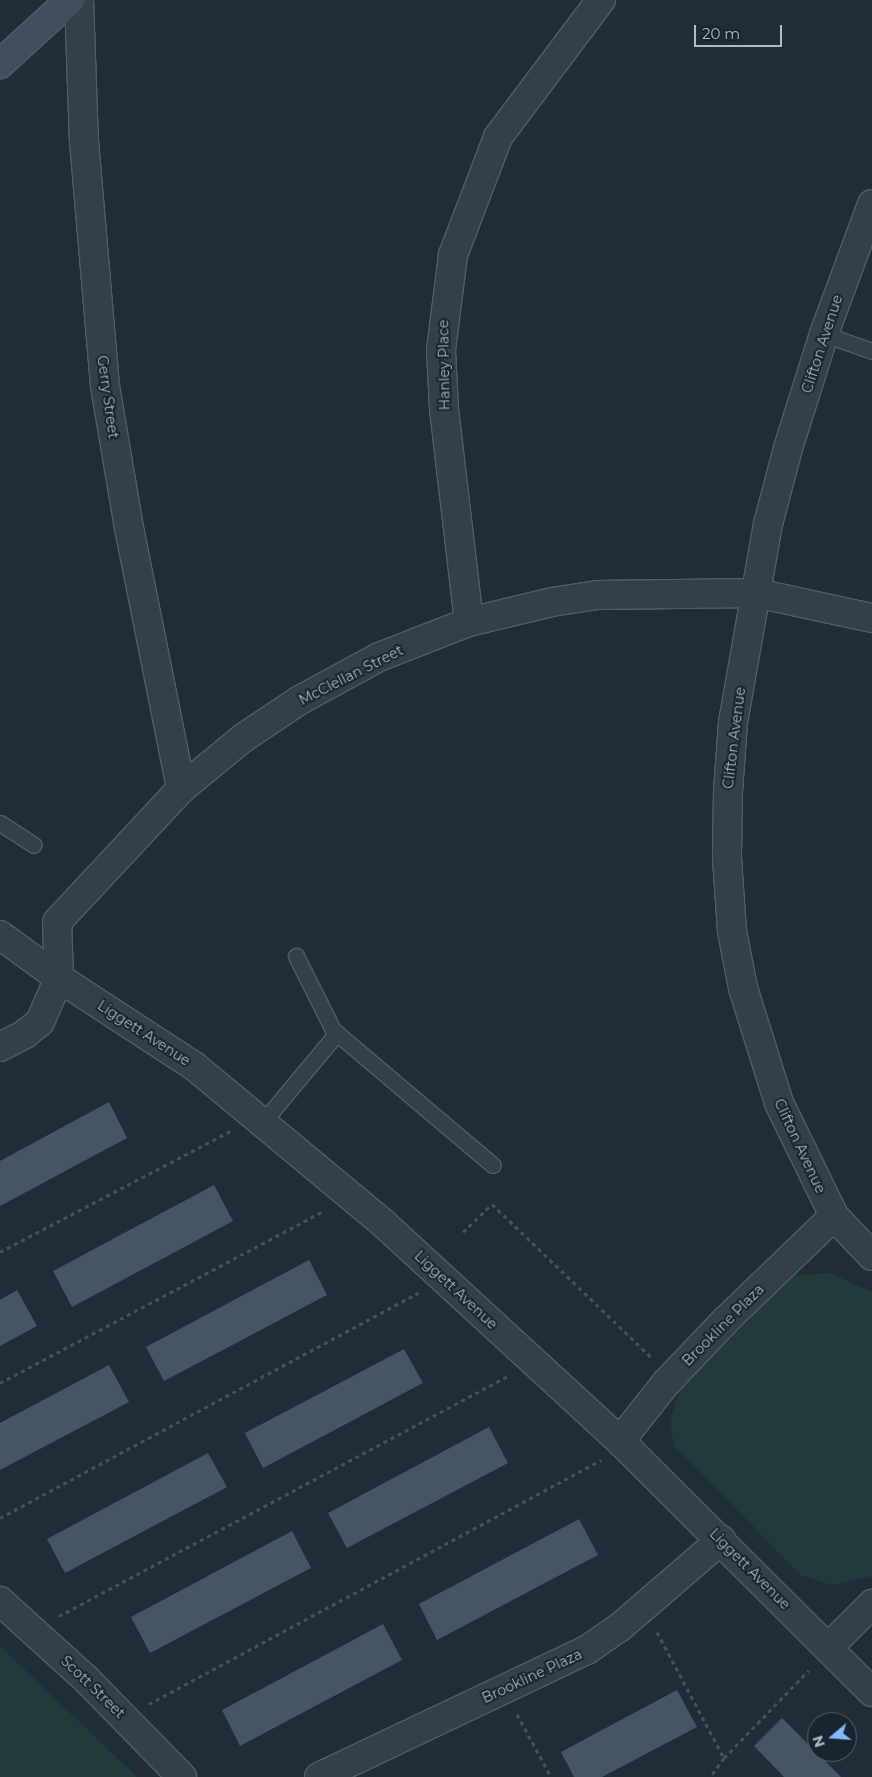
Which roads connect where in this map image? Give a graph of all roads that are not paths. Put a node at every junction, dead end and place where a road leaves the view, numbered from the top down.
1 (70, 0) edge
2 (79, 0) edge
3 (601, 0) edge
4 (0, 64) edge
5 (872, 204) edge
6 (824, 334) junction
7 (872, 351) edge
8 (756, 593) junction
9 (872, 618) edge
10 (469, 622) junction
11 (181, 789) junction
12 (0, 823) edge
13 (34, 845) dead end
14 (0, 935) edge
15 (296, 956) dead end
16 (59, 978) junction
17 (337, 1034) junction
18 (0, 1047) edge
19 (259, 1120) junction
20 (493, 1165) dead end
21 (834, 1216) junction
22 (872, 1256) edge
23 (623, 1444) junction
24 (721, 1540) junction
25 (0, 1600) edge
26 (872, 1604) edge
27 (829, 1647) junction
28 (872, 1692) edge
29 (182, 1777) edge
30 (319, 1777) edge

1 - 4 street
2 - 11 street, Gerry Street
3 - 10 street, Hanley Place
5 - 6 street, Clifton Avenue
6 - 7 lane
6 - 8 street, Clifton Avenue
8 - 9 street, McClellan Street
8 - 10 street, McClellan Street
8 - 21 street, Clifton Avenue
10 - 11 street, McClellan Street
11 - 16 street, McClellan Street
12 - 13 lane
14 - 16 street, Liggett Avenue
15 - 17 lane
16 - 18 street, McClellan Street
16 - 19 street, Liggett Avenue
17 - 19 lane
17 - 20 lane
19 - 23 street, Liggett Avenue
21 - 22 street, Clifton Avenue
21 - 23 street, Brookline Plaza
23 - 24 street, Liggett Avenue
24 - 27 street, Liggett Avenue
24 - 30 street, Brookline Plaza
25 - 29 street, Scott Street
26 - 27 street
27 - 28 street, Liggett Avenue

